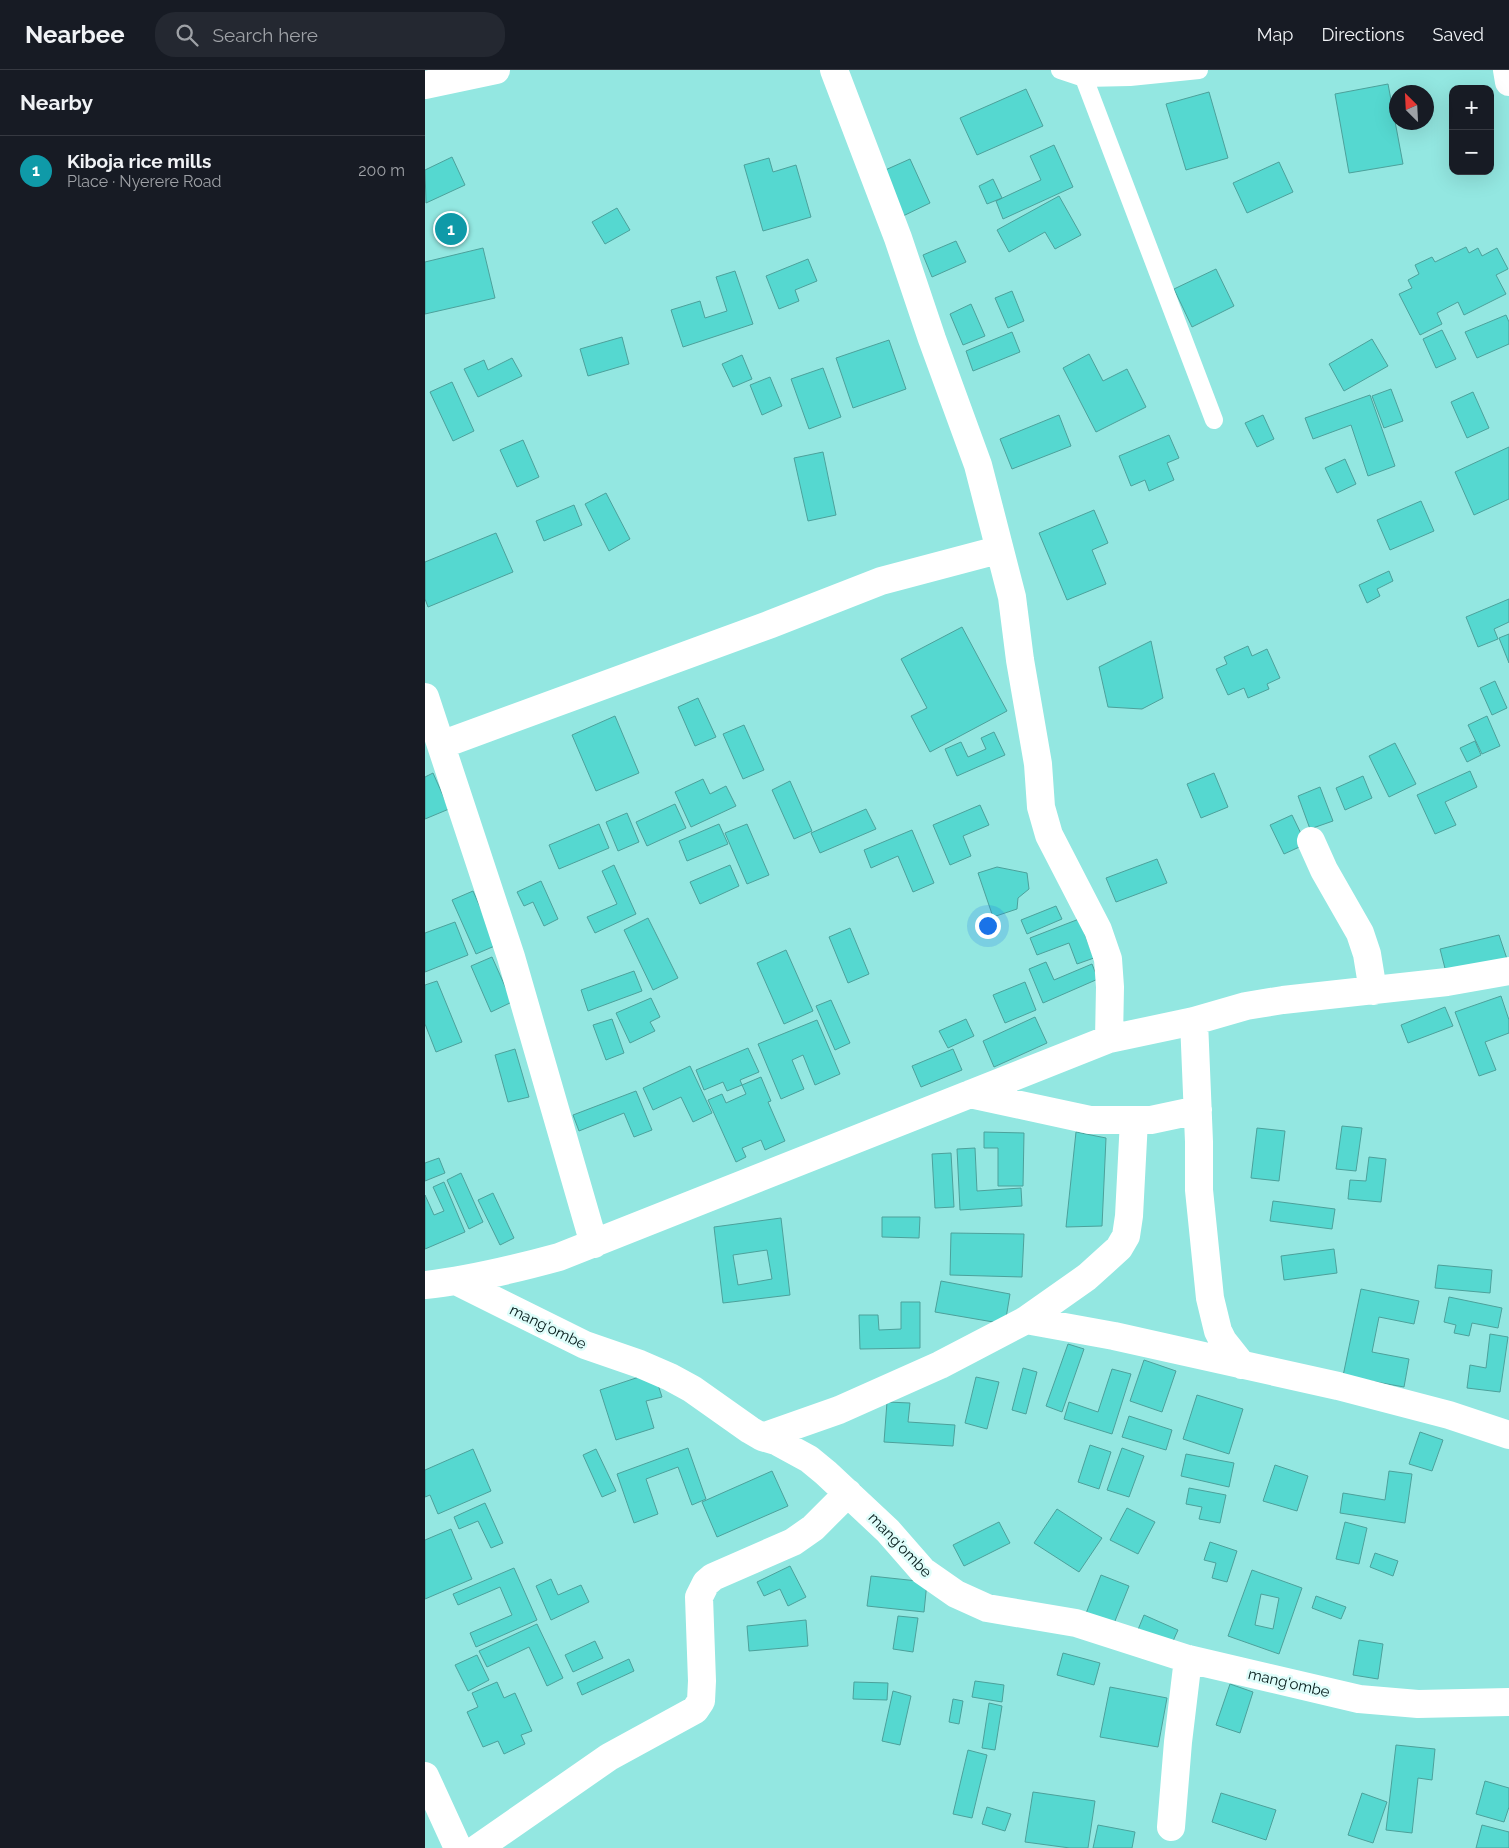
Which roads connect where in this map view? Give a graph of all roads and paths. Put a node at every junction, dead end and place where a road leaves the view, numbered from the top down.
1 (496, 70) edge
2 (834, 70) edge
3 (1060, 70) edge
4 (1199, 70) edge
5 (1507, 70) edge
6 (1084, 78) junction
7 (1509, 82) edge
8 (425, 85) edge
9 (1214, 420) dead end
10 (998, 550) junction
11 (425, 697) edge
12 (441, 745) junction
13 (1311, 841) dead end
14 (1509, 971) edge
15 (1373, 990) junction
16 (1193, 1021) junction
17 (1109, 1039) junction
18 (969, 1094) junction
19 (1198, 1110) junction
20 (1134, 1120) junction
21 (594, 1244) junction
22 (456, 1281) junction
23 (425, 1285) edge
24 (1026, 1320) junction
25 (1242, 1365) junction
26 (1509, 1435) edge
27 (762, 1437) junction
28 (848, 1493) junction
29 (1188, 1659) junction
30 (1509, 1702) edge
31 (425, 1776) edge
32 (1171, 1827) dead end
33 (458, 1848) edge
34 (478, 1848) edge

1 - 8 main road
2 - 10 main road
3 - 6 lane
4 - 6 lane
5 - 7 main road
6 - 9 lane
10 - 12 main road
10 - 17 main road
11 - 12 main road
12 - 21 main road
13 - 15 main road
14 - 15 main road
15 - 16 main road
16 - 17 main road
16 - 19 main road
17 - 18 main road
18 - 20 main road
18 - 21 main road
19 - 20 main road
19 - 25 main road
20 - 24 main road
21 - 22 main road
22 - 23 main road
22 - 27 main road, mang'ombe
24 - 25 main road
24 - 27 main road
25 - 26 main road
27 - 28 main road, mang'ombe
28 - 29 main road, mang'ombe
28 - 34 main road
29 - 30 main road, mang'ombe
29 - 32 main road
31 - 33 main road

